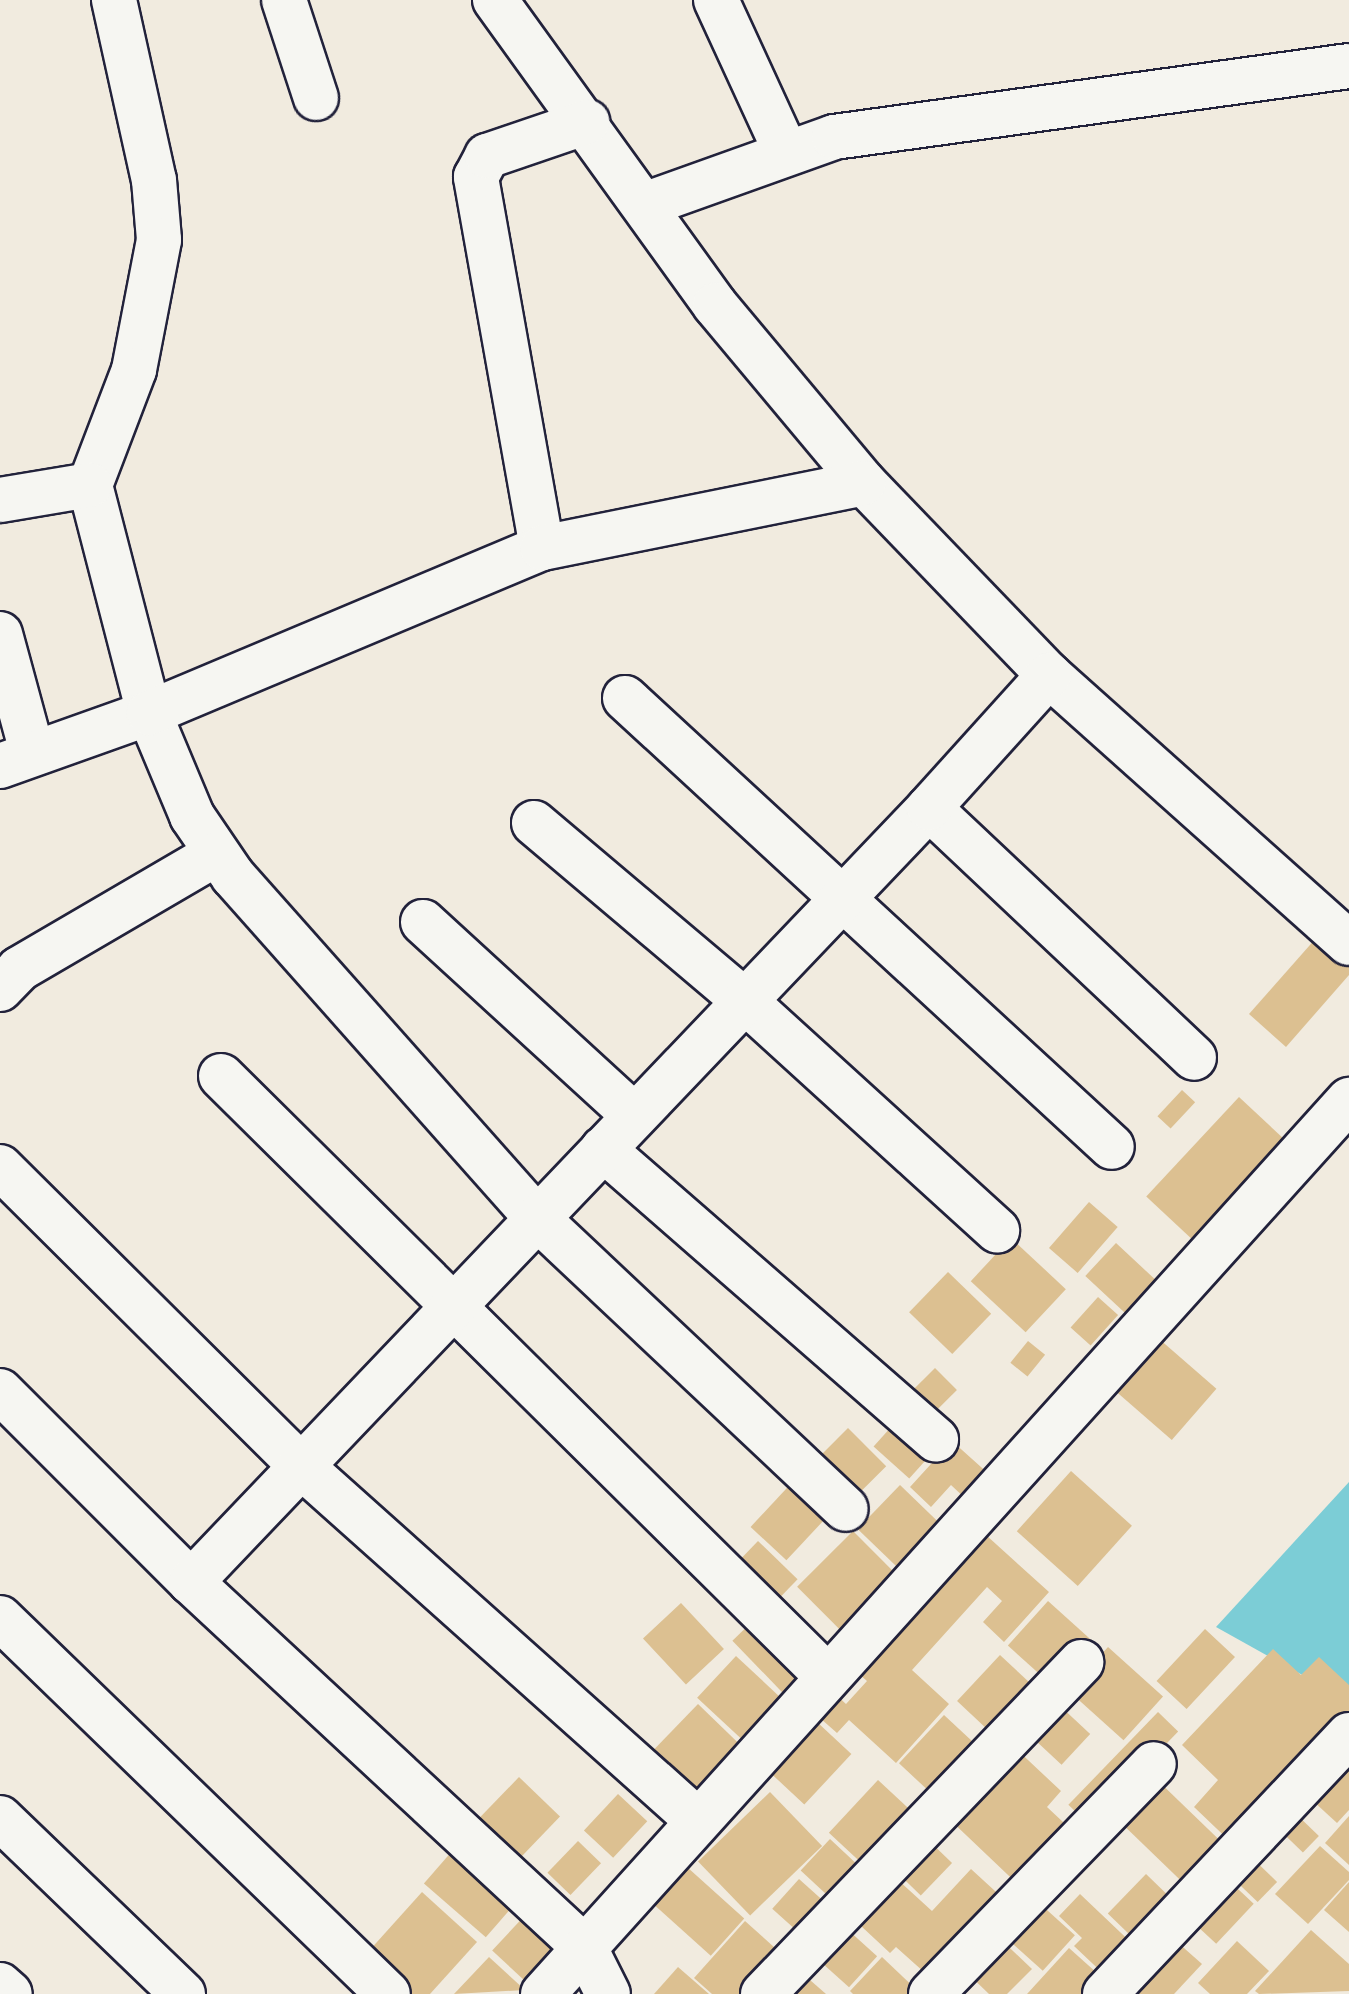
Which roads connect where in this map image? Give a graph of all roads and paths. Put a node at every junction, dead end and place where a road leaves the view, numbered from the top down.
1 (114, 0) edge
2 (284, 0) edge
3 (495, 0) edge
4 (716, 0) edge
5 (1349, 66) edge
6 (316, 98) dead end
7 (587, 122) junction
8 (785, 150) junction
9 (647, 204) junction
10 (864, 483) junction
11 (90, 485) junction
12 (0, 500) edge
13 (542, 548) junction
14 (0, 634) edge
15 (1049, 675) junction
16 (625, 698) dead end
17 (149, 713) junction
18 (16, 759) edge
19 (929, 808) junction
20 (534, 823) dead end
21 (214, 855) junction
22 (842, 900) junction
23 (423, 922) dead end
24 (1349, 943) edge
25 (0, 989) edge
26 (745, 1001) junction
27 (1194, 1058) dead end
28 (221, 1076) dead end
29 (1349, 1100) edge
30 (635, 1116) junction
31 (1112, 1147) dead end
32 (603, 1149) junction
33 (0, 1167) edge
34 (537, 1218) junction
35 (997, 1230) dead end
36 (455, 1304) junction
37 (0, 1391) edge
38 (936, 1440) dead end
39 (300, 1465) junction
40 (846, 1509) dead end
41 (191, 1582) junction
42 (0, 1618) edge
43 (1081, 1662) dead end
44 (828, 1677) junction
45 (1349, 1735) edge
46 (1154, 1764) dead end
47 (0, 1818) edge
48 (697, 1820) junction
49 (585, 1948) junction
50 (0, 1985) edge
51 (954, 1987) edge
52 (10, 1994) edge
53 (183, 1994) edge
54 (388, 1994) edge
55 (543, 1994) edge
56 (608, 1994) edge
57 (763, 1994) edge
58 (1105, 1994) edge

1 - 11 street
2 - 6 street
3 - 7 street
4 - 8 street
5 - 8 street
7 - 9 street
7 - 13 street
8 - 9 street
9 - 10 street
10 - 13 street
10 - 15 street
11 - 12 street
11 - 17 street
13 - 17 street
14 - 18 street
15 - 19 street
15 - 24 street
16 - 22 street
17 - 18 street
17 - 21 street
19 - 22 street
19 - 27 street
20 - 26 street
21 - 25 street
21 - 34 street
22 - 26 street
22 - 31 street
23 - 30 street
26 - 30 street
26 - 35 street
28 - 36 street
29 - 44 street
30 - 32 street
32 - 34 street
32 - 38 street
33 - 39 street
34 - 36 street
34 - 40 street
36 - 39 street
36 - 44 street
37 - 41 street
39 - 41 street
39 - 48 street
41 - 49 street
42 - 54 street
43 - 57 street
44 - 48 street
45 - 58 street
46 - 51 street
47 - 53 street
48 - 49 street
49 - 55 street
49 - 56 street
50 - 52 street

